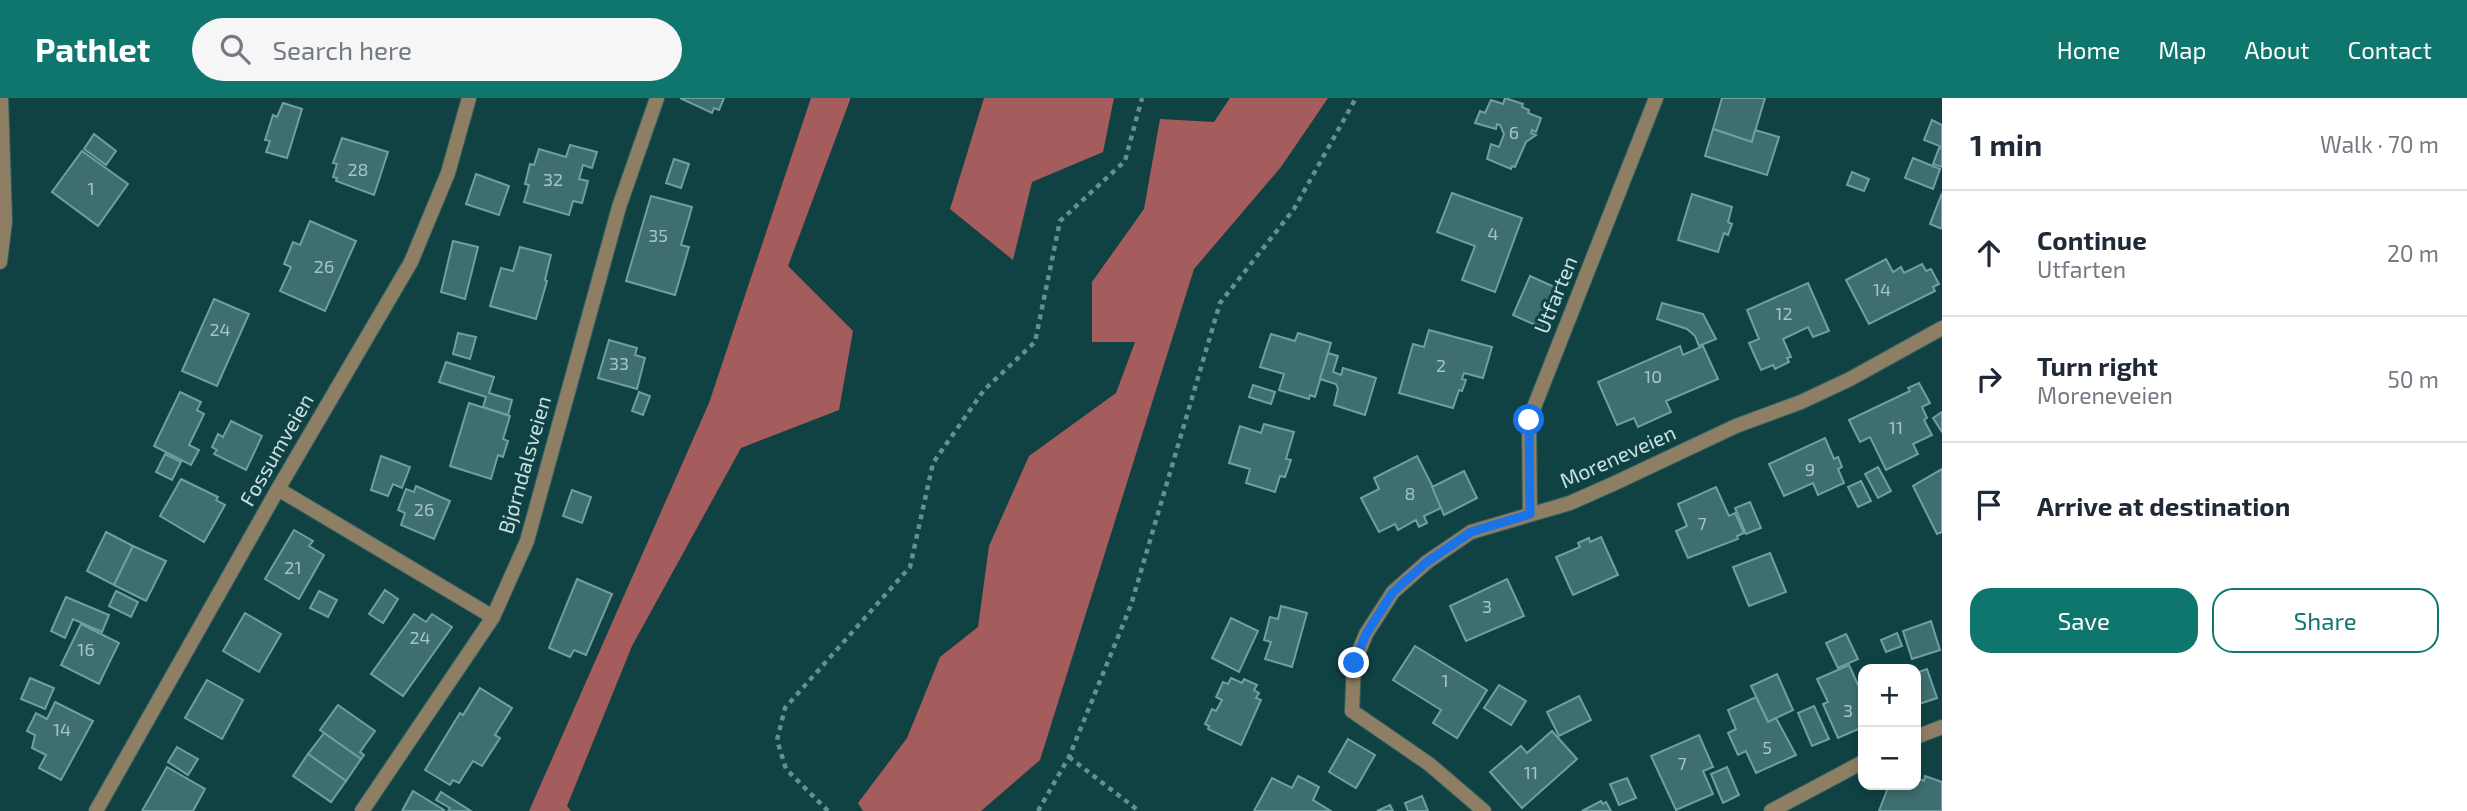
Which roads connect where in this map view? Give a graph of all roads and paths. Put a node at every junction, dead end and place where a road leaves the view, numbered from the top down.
1 (1, 98) edge
2 (469, 98) edge
3 (657, 98) edge
4 (1142, 98) edge
5 (1356, 98) edge
6 (1656, 98) edge
7 (0, 262) edge
8 (1942, 328) edge
9 (278, 489) junction
10 (1530, 514) junction
11 (493, 617) junction
12 (1942, 727) edge
13 (1921, 735) edge
14 (1069, 757) junction
15 (1858, 765) edge
16 (96, 811) edge
17 (362, 811) edge
18 (828, 811) edge
19 (1038, 811) edge
20 (1139, 811) edge
21 (1484, 811) edge
22 (1771, 811) edge

1 - 7 street
2 - 9 street, Fossumveien
3 - 11 street, Bjørndalsveien
4 - 18 path
5 - 14 path
6 - 10 street, Utfarten
8 - 10 street, Moreneveien
9 - 11 street
9 - 16 street, Fossumveien
10 - 21 street, Moreneveien
11 - 17 street, Bjørndalsveien
12 - 13 street
14 - 19 path
14 - 20 path
15 - 22 street

